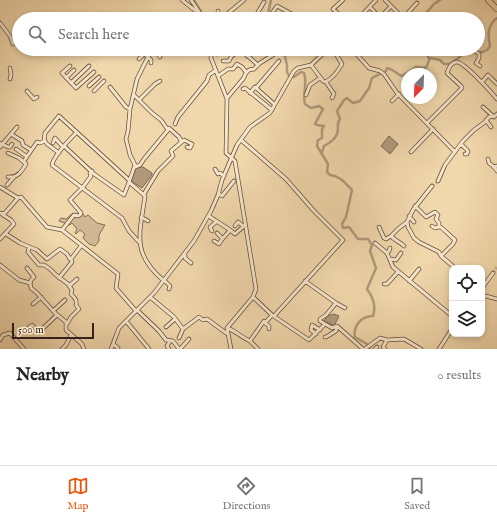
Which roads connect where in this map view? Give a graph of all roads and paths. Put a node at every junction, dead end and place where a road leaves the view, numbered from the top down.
1 (182, 0) edge
2 (191, 0) edge
3 (244, 0) edge
4 (343, 0) edge
5 (376, 0) edge
6 (385, 0) edge
7 (393, 0) edge
8 (488, 0) edge
9 (491, 0) edge
10 (264, 1) edge
11 (417, 3) dead end
12 (390, 5) junction
13 (497, 6) edge
14 (370, 7) junction
15 (497, 9) edge
16 (199, 12) joint
17 (229, 12) edge
18 (258, 12) edge
19 (273, 12) edge
20 (288, 12) edge
21 (336, 12) edge
22 (365, 12) edge
23 (374, 12) edge
24 (385, 12) edge
25 (398, 12) edge
26 (409, 12) edge
27 (0, 22) edge
28 (12, 41) edge
29 (146, 56) junction
30 (211, 56) edge
31 (232, 56) edge
32 (247, 56) edge
33 (272, 56) edge
34 (321, 56) edge
35 (338, 56) edge
36 (358, 56) edge
37 (479, 56) edge
38 (139, 59) dead end
39 (223, 61) dead end
40 (279, 61) dead end
41 (151, 63) dead end
42 (258, 65) junction
43 (311, 65) junction
44 (70, 66) dead end
45 (89, 66) dead end
46 (480, 66) dead end
47 (10, 68) dead end
48 (74, 70) dead end
49 (215, 70) junction
50 (94, 72) dead end
51 (246, 72) junction
52 (218, 76) junction
53 (99, 77) dead end
54 (66, 78) junction
55 (208, 78) junction
56 (320, 78) junction
57 (10, 79) dead end
58 (104, 81) dead end
59 (160, 81) dead end
60 (326, 82) junction
61 (482, 82) junction
62 (71, 83) junction
63 (210, 84) dead end
64 (497, 84) edge
65 (89, 86) dead end
66 (110, 87) dead end
67 (256, 88) junction
68 (243, 89) dead end
69 (27, 91) dead end
70 (94, 91) dead end
71 (250, 92) junction
72 (134, 94) junction
73 (398, 94) junction
74 (306, 95) dead end
75 (37, 97) dead end
76 (227, 98) junction
77 (332, 98) dead end
78 (497, 99) edge
79 (139, 100) junction
80 (392, 101) dead end
81 (494, 102) dead end
82 (274, 104) junction
83 (483, 107) dead end
84 (128, 108) junction
85 (272, 110) junction
86 (496, 116) edge
87 (486, 120) junction
88 (428, 123) junction
89 (175, 124) dead end
90 (17, 127) dead end
91 (491, 127) dead end
92 (168, 129) junction
93 (433, 129) junction
94 (77, 132) junction
95 (10, 134) junction
96 (241, 140) junction
97 (44, 141) junction
98 (181, 142) junction
99 (53, 143) dead end
100 (1, 144) edge
101 (12, 144) dead end
102 (461, 144) junction
103 (64, 146) junction
104 (187, 147) dead end
105 (16, 149) dead end
106 (31, 150) junction
107 (411, 152) dead end
108 (455, 152) junction
109 (8, 153) dead end
110 (59, 153) junction
111 (465, 154) dead end
112 (26, 156) junction
113 (177, 156) dead end
114 (171, 158) junction
115 (231, 158) junction
116 (488, 158) dead end
117 (24, 161) junction
118 (496, 166) edge
119 (135, 167) junction
120 (215, 169) dead end
121 (92, 171) junction
122 (497, 171) edge
123 (224, 176) junction
124 (14, 177) junction
125 (8, 178) dead end
126 (438, 180) tunnel mouth
127 (129, 181) junction
128 (234, 181) dead end
129 (7, 185) dead end
130 (432, 186) tunnel mouth
131 (0, 187) edge
132 (82, 188) junction
133 (226, 192) junction
134 (144, 194) junction
135 (219, 194) junction
136 (229, 196) dead end
137 (18, 198) junction
138 (415, 206) junction
139 (2, 214) edge
140 (209, 216) junction
141 (410, 216) junction
142 (141, 217) junction
143 (148, 221) dead end
144 (216, 222) junction
145 (407, 222) junction
146 (414, 222) dead end
147 (244, 225) junction
148 (235, 226) dead end
149 (432, 226) dead end
150 (439, 226) junction
151 (379, 227) dead end
152 (62, 230) junction
153 (230, 230) junction
154 (212, 231) dead end
155 (216, 233) dead end
156 (6, 234) junction
157 (391, 236) junction
158 (222, 238) junction
159 (0, 240) edge
160 (214, 241) dead end
161 (375, 243) dead end
162 (140, 244) junction
163 (81, 246) junction
164 (404, 246) dead end
165 (28, 247) junction
166 (390, 248) dead end
167 (249, 251) junction
168 (401, 253) dead end
169 (185, 254) junction
170 (253, 254) dead end
171 (388, 256) junction
172 (441, 256) junction
173 (48, 259) junction
174 (70, 259) junction
175 (191, 263) dead end
176 (0, 264) edge
177 (45, 265) junction
178 (452, 265) edge
179 (27, 268) dead end
180 (419, 269) dead end
181 (398, 272) junction
182 (493, 273) dead end
183 (59, 278) junction
184 (77, 279) dead end
185 (164, 280) junction
186 (305, 281) junction
187 (409, 281) junction
188 (30, 284) junction
189 (384, 284) dead end
190 (485, 284) edge
191 (69, 286) junction
192 (168, 289) dead end
193 (150, 296) junction
194 (485, 296) edge
195 (41, 297) junction
196 (253, 297) junction
197 (497, 299) edge
198 (65, 300) dead end
199 (336, 303) junction
200 (33, 304) dead end
201 (345, 308) dead end
202 (136, 310) junction
203 (53, 311) junction
204 (57, 314) junction
205 (449, 314) edge
206 (273, 316) junction
207 (175, 319) junction
208 (126, 321) junction
209 (266, 322) junction
210 (67, 324) junction
211 (325, 324) junction
212 (260, 326) junction
213 (166, 327) dead end
214 (338, 327) junction
215 (228, 328) junction
216 (30, 329) dead end
217 (183, 329) junction
218 (320, 330) junction
219 (228, 334) junction
220 (316, 334) junction
221 (449, 334) edge
222 (71, 335) junction
223 (325, 337) dead end
224 (179, 338) dead end
225 (189, 339) dead end
226 (0, 340) edge
227 (386, 340) junction
228 (170, 341) junction
229 (250, 342) junction
230 (113, 344) junction
231 (84, 348) edge
232 (118, 348) edge
233 (367, 348) edge
234 (24, 349) edge
235 (62, 349) edge
236 (111, 349) edge
237 (149, 349) edge
238 (169, 349) edge
239 (179, 349) edge
240 (231, 349) edge
241 (258, 349) edge
242 (385, 349) edge
243 (421, 349) edge
244 (439, 349) edge

1 - 16 street
2 - 16 street
3 - 17 street
4 - 21 street
5 - 14 street
6 - 12 street
7 - 12 street
8 - 15 highway
9 - 13 highway
10 - 18 street
11 - 26 street
12 - 24 street
12 - 25 street
14 - 22 street
14 - 23 street
19 - 20 street
27 - 28 street
29 - 38 street
29 - 41 street
29 - 72 street
30 - 49 street
31 - 39 street
32 - 42 street
33 - 42 street
34 - 43 street
35 - 60 street
36 - 73 street
37 - 46 street
40 - 67 street
42 - 51 street
43 - 56 street
43 - 82 street
44 - 54 street
45 - 62 street
47 - 57 street
48 - 54 street
49 - 52 street
49 - 55 street
50 - 62 street
51 - 52 street
51 - 76 street
52 - 76 street
53 - 65 street
54 - 62 street
55 - 63 street
55 - 89 street
56 - 60 street
56 - 74 street
58 - 70 street
59 - 79 street
60 - 77 street
61 - 64 street
61 - 78 street
61 - 88 street
66 - 84 street
67 - 71 street
67 - 82 street
68 - 71 street
69 - 75 street
71 - 85 street
72 - 79 street
72 - 84 street
73 - 80 street
73 - 88 street
76 - 115 street
78 - 81 street
79 - 92 street
82 - 85 street
83 - 86 street
84 - 119 street
85 - 96 street
86 - 87 street
87 - 91 street
87 - 102 street
88 - 93 street
90 - 95 street
92 - 98 street
92 - 119 street
93 - 107 street
93 - 108 street
94 - 97 street
94 - 103 street
94 - 127 street
95 - 100 street
95 - 106 street
96 - 115 street
96 - 186 street
97 - 106 street
97 - 110 street
98 - 104 street
98 - 114 street
99 - 103 street
100 - 101 street
102 - 108 street
102 - 111 street
103 - 110 street
103 - 121 street
105 - 112 street
106 - 112 street
108 - 126 street
109 - 117 street
110 - 132 street
112 - 117 street
113 - 114 street
114 - 134 street
115 - 123 street
115 - 147 street
116 - 118 street
117 - 124 street
118 - 122 street
119 - 127 street
120 - 123 street
121 - 127 street
121 - 132 street
123 - 135 street
124 - 125 street
124 - 129 street
127 - 134 street
128 - 133 street
130 - 138 street
131 - 137 street
132 - 152 street
132 - 162 street
133 - 135 street
133 - 136 street
134 - 142 street
135 - 140 street
137 - 139 street
137 - 152 street
138 - 141 street
138 - 150 street
139 - 156 street
140 - 144 street
140 - 169 street
141 - 145 street
141 - 146 street
142 - 143 street
142 - 162 street
144 - 153 street
144 - 154 street
145 - 157 street
145 - 172 street
147 - 148 street
147 - 153 street
147 - 167 street
149 - 150 street
150 - 172 street
151 - 157 street
152 - 163 street
153 - 158 street
155 - 158 street
156 - 159 street
156 - 165 street
157 - 164 street
158 - 160 street
161 - 171 street
162 - 185 street
163 - 174 street
163 - 202 street
165 - 173 street
165 - 177 street
166 - 171 street
167 - 170 street
167 - 196 street
168 - 171 street
169 - 175 street
169 - 185 street
171 - 181 street
172 - 178 street
173 - 174 street
173 - 177 street
174 - 183 street
176 - 188 street
177 - 183 street
179 - 188 street
180 - 187 street
181 - 187 street
181 - 189 street
182 - 190 street
183 - 191 street
184 - 191 street
185 - 192 street
185 - 193 street
186 - 199 street
186 - 206 street
187 - 205 street
188 - 195 street
191 - 210 street
193 - 202 street
193 - 207 street
194 - 197 street
195 - 200 street
195 - 203 street
196 - 206 street
196 - 215 street
198 - 203 street
199 - 201 street
199 - 211 street
202 - 208 street
202 - 228 street
203 - 204 street
204 - 210 street
204 - 216 street
206 - 209 street
206 - 220 street
207 - 213 street
207 - 217 street
208 - 230 street
208 - 237 street
209 - 212 street
209 - 212 street
210 - 222 street
211 - 214 street
211 - 218 street
212 - 229 street
214 - 223 street
214 - 233 street
215 - 219 street
215 - 229 street
217 - 219 street
217 - 224 street
218 - 220 street
218 - 220 street
219 - 240 street
221 - 244 street
222 - 231 street
222 - 235 street
225 - 239 street
226 - 234 street
227 - 233 street
227 - 242 street
227 - 243 street
228 - 238 street
228 - 239 street
229 - 241 street
230 - 232 street
230 - 236 street

